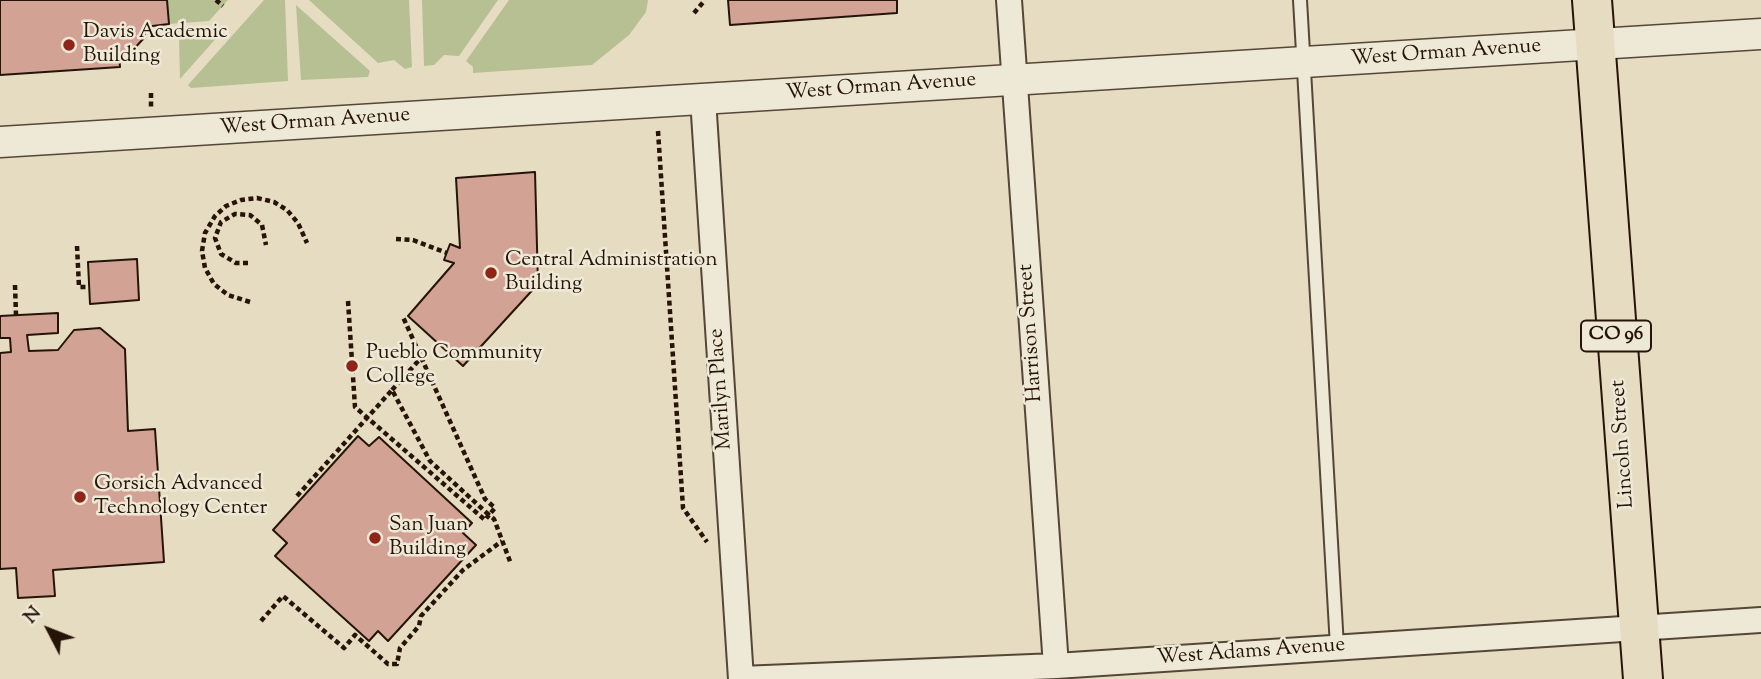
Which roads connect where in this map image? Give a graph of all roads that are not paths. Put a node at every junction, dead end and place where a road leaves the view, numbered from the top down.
1 (1009, 0) edge
2 (1300, 0) edge
3 (1592, 0) edge
4 (1761, 34) edge
5 (1595, 45) junction
6 (1304, 62) junction
7 (1014, 80) junction
8 (703, 99) junction
9 (0, 142) edge
10 (1761, 620) edge
11 (1337, 648) junction
12 (1641, 656) edge
13 (1056, 666) junction
14 (741, 679) edge

1 - 7 street, Harrison Street
2 - 6 lane
3 - 5 main road, Lincoln Street / CO 96
4 - 5 street, West Orman Avenue
5 - 6 street, West Orman Avenue
5 - 12 main road, Lincoln Street / CO 96
6 - 7 street, West Orman Avenue
6 - 11 lane
7 - 8 street, West Orman Avenue
7 - 13 street, Harrison Street
8 - 9 street, West Orman Avenue
8 - 14 street, Marilyn Place
10 - 12 street, West Adams Avenue
11 - 12 street, West Adams Avenue
11 - 13 street, West Adams Avenue
13 - 14 street, West Adams Avenue

